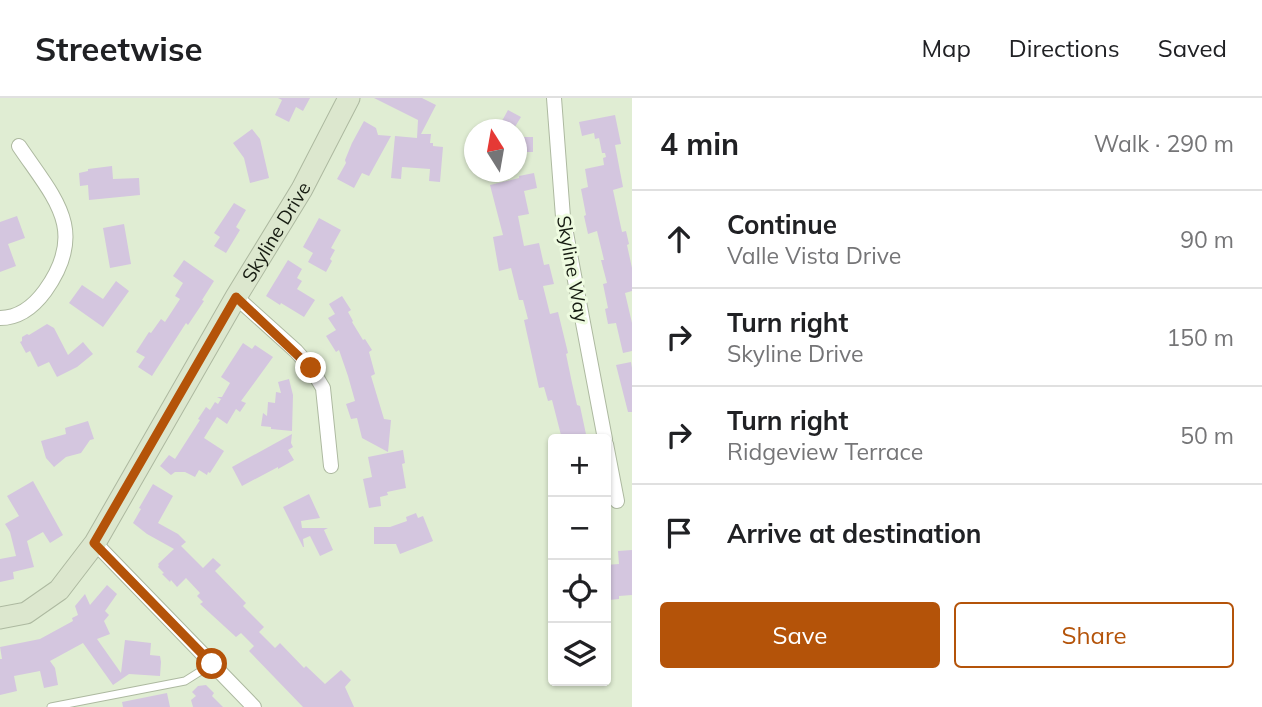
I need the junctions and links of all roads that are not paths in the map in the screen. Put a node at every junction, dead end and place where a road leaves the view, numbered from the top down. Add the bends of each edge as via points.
1 (349, 98) edge
2 (554, 98) edge
3 (19, 146) dead end
4 (236, 297) junction
5 (0, 318) edge
6 (604, 434) edge
7 (331, 466) dead end
8 (611, 471) edge
9 (617, 501) dead end
10 (94, 543) junction
11 (0, 618) edge
12 (212, 664) junction
13 (51, 707) edge
14 (254, 707) edge

1 - 4 street, Skyline Drive via 302,189
2 - 6 street, Skyline Way via 563,217
3 - 5 street via 54,195 66,233 54,278 37,301 22,313
4 - 7 street via 296,351 323,388
4 - 10 street, Skyline Drive
8 - 9 street, Skyline Way
10 - 11 street, Skyline Drive via 59,590 26,613
10 - 12 street
12 - 13 lane via 185,681
12 - 14 street

